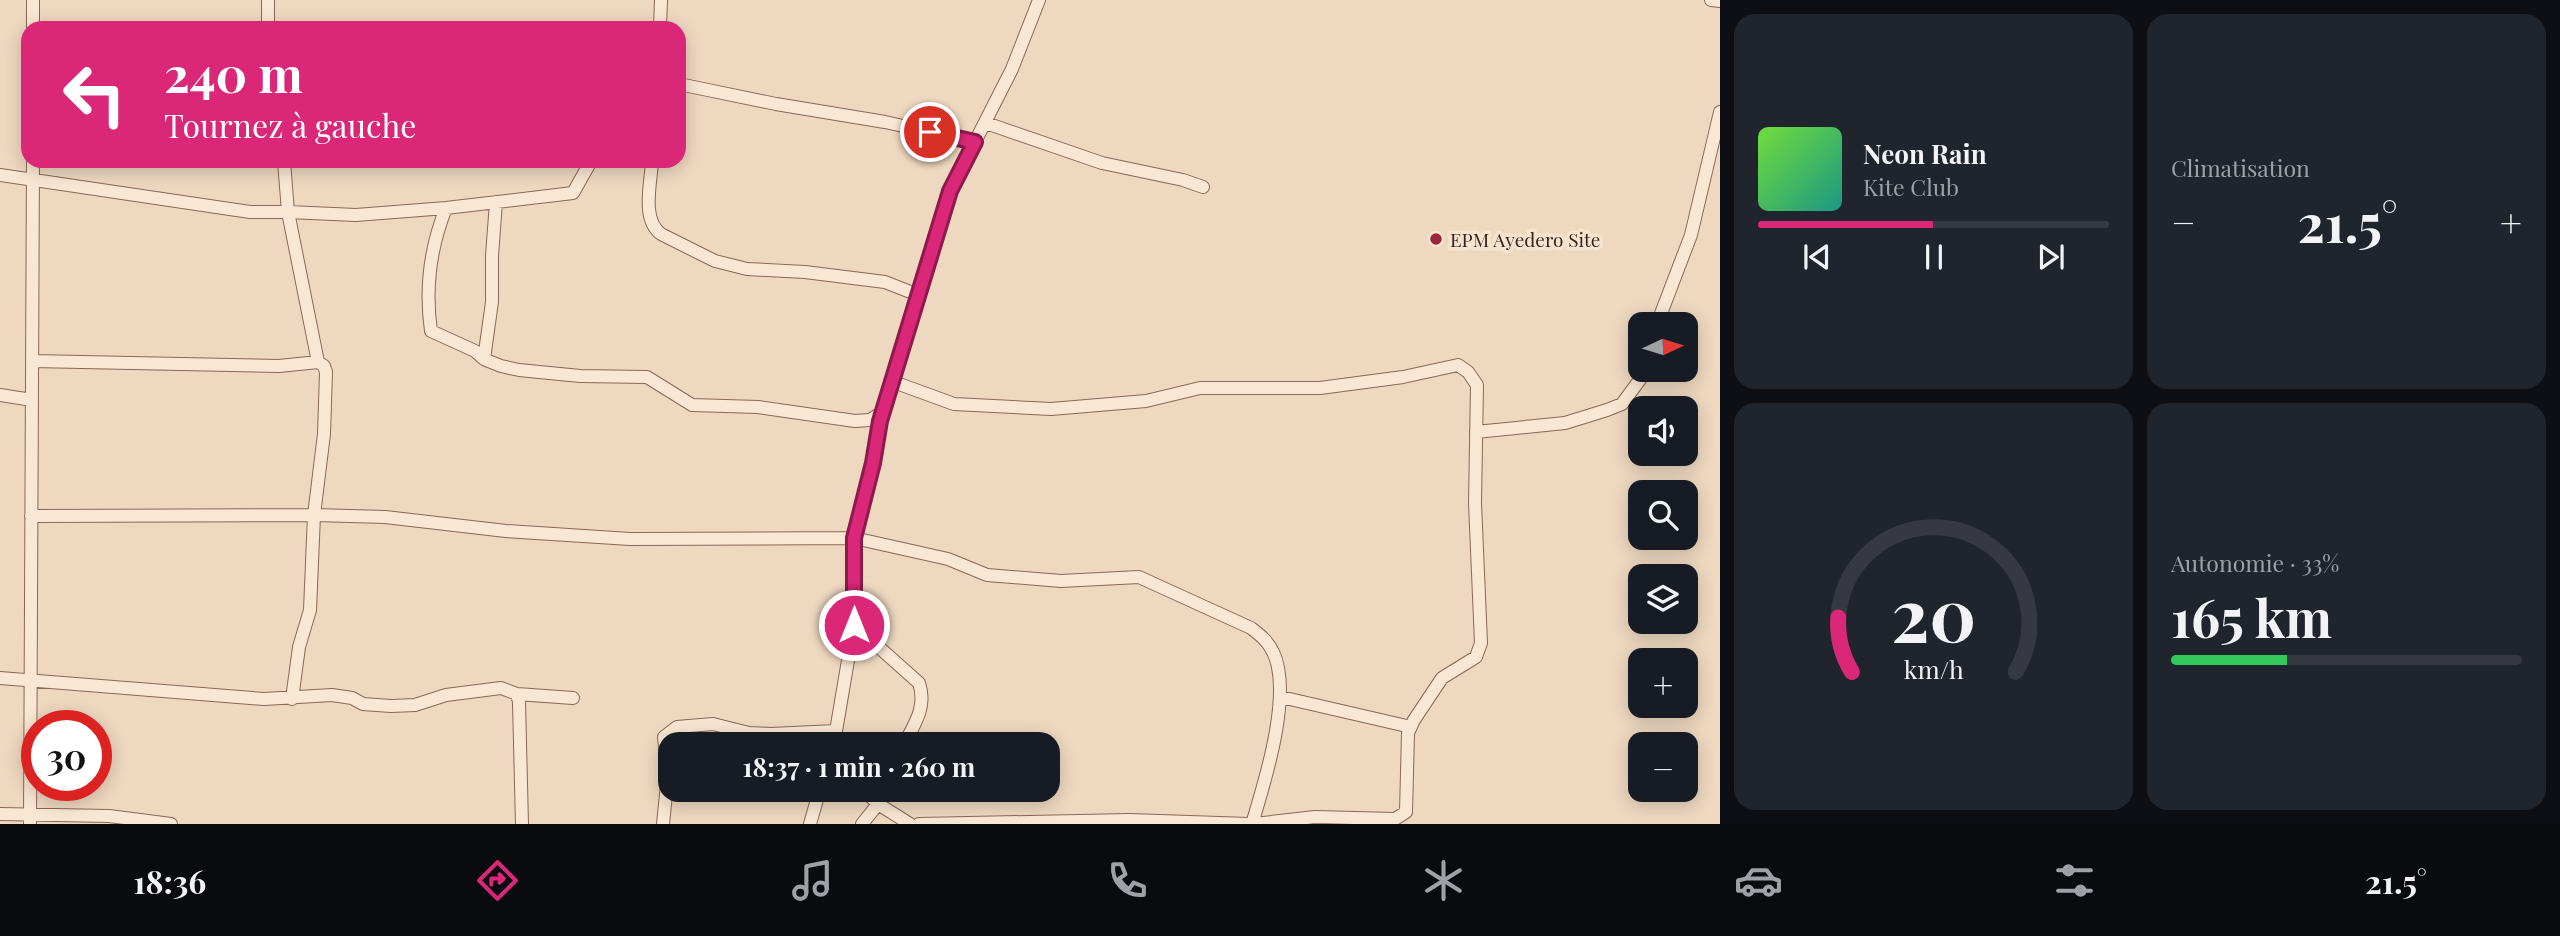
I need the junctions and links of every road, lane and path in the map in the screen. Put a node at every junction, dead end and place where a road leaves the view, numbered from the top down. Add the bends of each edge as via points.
1 (33, 0) edge
2 (268, 0) edge
3 (661, 0) edge
4 (1039, 0) edge
5 (1711, 0) edge
6 (1720, 1) edge
7 (33, 21) edge
8 (268, 21) edge
9 (660, 21) edge
10 (686, 85) edge
11 (1720, 112) edge
12 (986, 123) junction
13 (975, 142) junction
14 (1716, 151) edge
15 (33, 168) edge
16 (285, 168) edge
17 (588, 168) edge
18 (652, 168) edge
19 (0, 176) edge
20 (34, 181) junction
21 (1203, 187) dead end
22 (496, 202) junction
23 (446, 208) junction
24 (288, 212) junction
25 (918, 295) junction
26 (1662, 312) edge
27 (484, 359) junction
28 (32, 361) junction
29 (318, 362) junction
30 (891, 381) junction
31 (1638, 382) edge
32 (0, 396) edge
33 (32, 400) junction
34 (881, 413) junction
35 (1476, 432) junction
36 (314, 515) junction
37 (30, 516) junction
38 (854, 538) junction
39 (854, 625) junction
40 (0, 678) edge
41 (31, 680) junction
42 (517, 694) junction
43 (1281, 697) junction
44 (573, 698) dead end
45 (292, 699) junction
46 (1411, 727) junction
47 (670, 732) edge
48 (745, 732) edge
49 (837, 732) edge
50 (910, 732) edge
51 (665, 802) edge
52 (816, 802) edge
53 (878, 804) joint
54 (0, 814) edge
55 (30, 819) edge
56 (171, 824) edge
57 (522, 824) edge
58 (663, 824) edge
59 (810, 824) edge
60 (862, 824) edge
61 (910, 824) edge
62 (919, 824) edge
63 (1252, 824) edge

1 - 7 street
2 - 8 street
3 - 9 street
4 - 12 street
5 - 6 street
10 - 13 street via 886,121
11 - 14 street
12 - 13 street
12 - 21 street via 1102,163
13 - 25 street via 950,191
14 - 26 street
15 - 20 street
16 - 24 street
17 - 22 street via 573,193
18 - 25 street via 649,219 654,229 715,261 747,269 885,282
19 - 20 street
20 - 24 street via 250,212
20 - 28 street
22 - 23 street
22 - 27 street via 492,302
23 - 24 street via 356,215
23 - 27 street via 429,267 431,331
24 - 29 street
25 - 30 street
27 - 34 street via 519,370 647,377 692,405 758,407 855,421
28 - 29 street via 279,366
28 - 33 street
29 - 36 street via 326,372
30 - 34 street
30 - 35 street via 954,404 1051,409 1146,401 1200,388 1320,388 1458,365 1476,385
31 - 35 street via 1622,404 1565,423
32 - 33 street
33 - 37 street
34 - 38 street
35 - 46 street via 1481,643 1476,657 1442,678
36 - 37 street
36 - 38 street via 630,539
36 - 45 street via 310,610
37 - 41 street
38 - 39 street
38 - 43 street via 948,559 987,575 1061,581 1139,577 1264,637 1274,654
39 - 49 street
39 - 50 street via 919,683 922,707
40 - 41 street
41 - 45 street
41 - 55 street
42 - 44 street
42 - 45 street via 501,688 391,706 332,695
42 - 57 street
43 - 46 street
43 - 63 street
46 - 63 street via 1406,812 1401,817 1315,817
47 - 48 street via 677,727 713,724
51 - 58 street
52 - 59 street
53 - 60 street
53 - 61 street
54 - 55 street
55 - 56 street via 109,816
62 - 63 street via 1129,820

